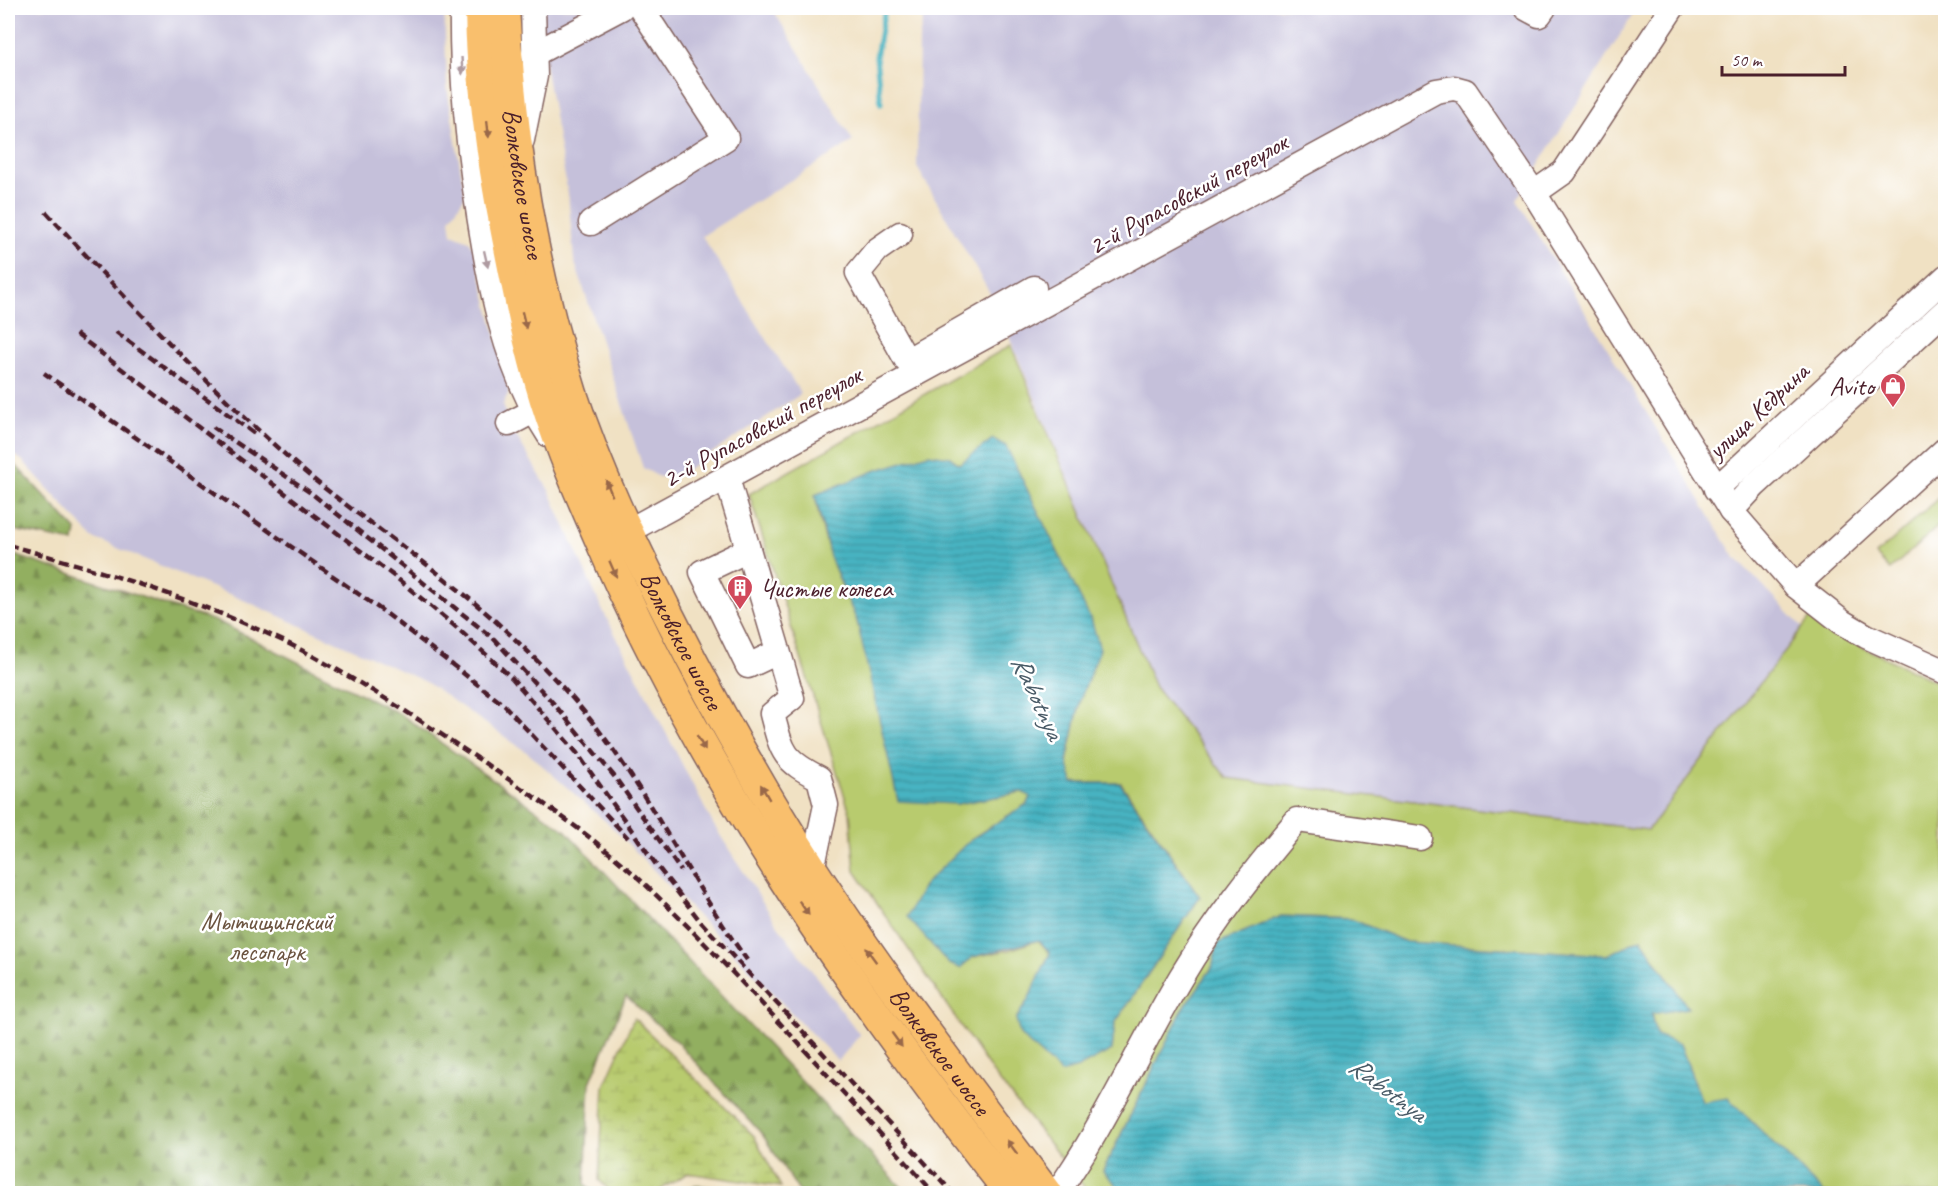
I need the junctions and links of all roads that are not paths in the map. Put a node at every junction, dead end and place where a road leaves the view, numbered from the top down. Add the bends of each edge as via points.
1 (462, 8) edge
2 (480, 8) edge
3 (504, 8) edge
4 (533, 8) edge
5 (621, 8) edge
6 (641, 8) edge
7 (1526, 8) edge
8 (1544, 8) edge
9 (1672, 8) edge
10 (534, 54) junction
11 (518, 163) junction
12 (1534, 192) junction
13 (591, 223) dead end
14 (900, 234) dead end
15 (1946, 277) edge
16 (1035, 288) dead end
17 (1941, 324) edge
18 (907, 361) junction
19 (540, 407) junction
20 (509, 424) dead end
21 (1946, 449) edge
22 (727, 478) junction
23 (1716, 489) junction
24 (1731, 511) junction
25 (625, 525) junction
26 (748, 550) junction
27 (1796, 586) junction
28 (778, 652) junction
29 (1946, 672) edge
30 (1420, 838) dead end
31 (812, 870) junction
32 (1011, 1194) edge
33 (1047, 1194) edge
34 (1056, 1194) edge

1 -> 19 street via 464,114 484,248 501,324 525,394
2 -> 19 main road, Волковское шоссе via 480,56 490,150
3 - 11 main road, Волковское шоссе
4 - 10 street
5 - 10 street
6 - 13 street via 726,138
7 - 8 street via 1539,15
9 - 12 street via 1564,172
10 - 11 street via 534,76
25 -> 11 main road, Волковское шоссе via 573,396 550,319
12 - 22 street, 2-й Рупасовский переулок via 1465,91 1436,90
12 - 23 street
14 - 18 street via 877,250 858,273
15 - 23 street, улица Кедрина
16 - 18 street
17 - 24 street via 1754,486
18 - 25 street
19 - 20 street
19 -> 32 main road, Волковское шоссе via 648,647 722,781 771,861 863,993
21 - 27 street
22 - 25 street, 2-й Рупасовский переулок
22 - 26 street
23 - 24 street
24 - 27 street
31 -> 25 main road, Волковское шоссе via 714,705
26 - 28 street
26 - 28 street via 702,572 748,666
27 - 29 street via 1866,636
28 - 31 street via 792,698 772,714 780,745 794,765 819,778 826,805
30 - 34 street via 1297,820 1232,897 1187,967 1084,1155
33 -> 31 main road, Волковское шоссе

